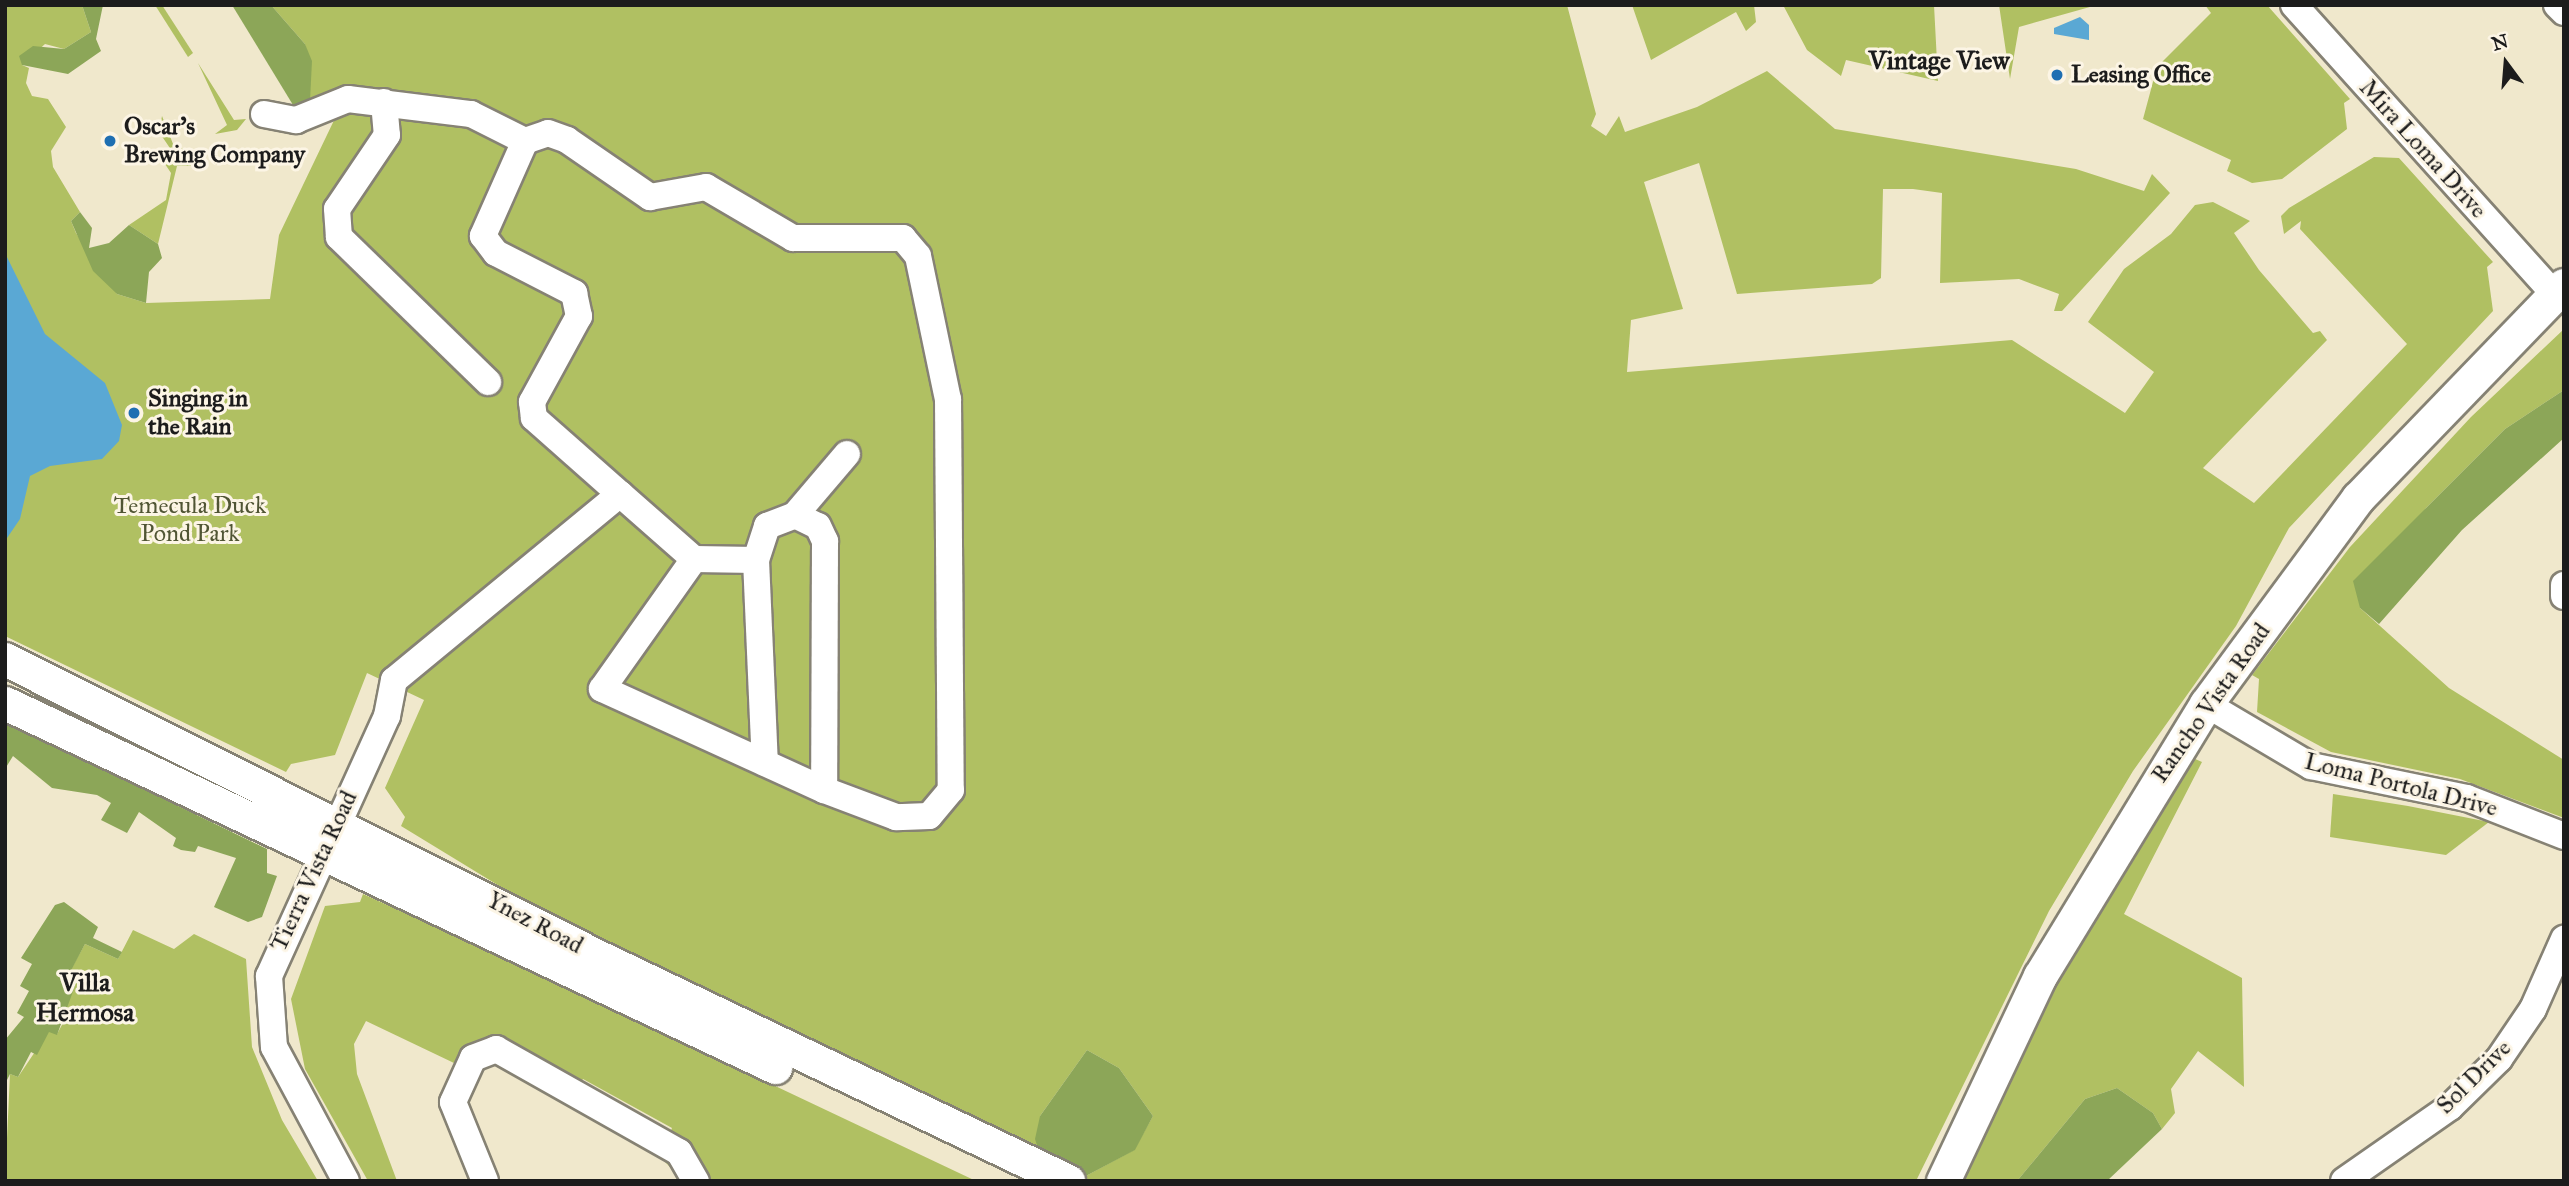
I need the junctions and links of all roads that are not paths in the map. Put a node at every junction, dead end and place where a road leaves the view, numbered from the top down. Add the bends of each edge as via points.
1 (2294, 5) edge
2 (2557, 5) edge
3 (2564, 12) edge
4 (384, 102) junction
5 (264, 114) dead end
6 (525, 141) junction
7 (2558, 289) edge
8 (488, 382) dead end
9 (847, 454) dead end
10 (620, 494) junction
11 (795, 515) junction
12 (694, 559) junction
13 (756, 560) junction
14 (2564, 585) edge
15 (2564, 596) edge
16 (5, 659) edge
17 (5, 678) edge
18 (5, 704) edge
19 (2206, 704) junction
20 (128, 718) junction
21 (765, 763) junction
22 (824, 790) junction
23 (338, 821) junction
24 (2564, 836) edge
25 (323, 854) junction
26 (2564, 939) edge
27 (346, 1181) edge
28 (485, 1181) edge
29 (696, 1181) edge
30 (1013, 1181) edge
31 (1068, 1181) edge
32 (1942, 1181) edge
33 (2344, 1181) edge

1 - 7 street, Mira Loma Drive
2 - 3 street
4 - 5 street via 348,99 296,120
4 - 6 street via 471,114
4 - 8 street via 387,135 337,209 339,237
6 - 10 street via 484,236 496,253 574,293 579,316 532,402 534,418
6 - 22 street via 548,133 567,140 650,197 706,187 793,238 903,238 918,256 947,399 951,790 929,816 896,817
7 - 19 main road, Rancho Vista Road via 2358,498
9 - 11 street
10 - 12 street
10 - 23 street, Tierra Vista Road via 394,680 387,716
11 - 13 street via 767,526
11 - 22 street via 818,526 825,541
12 - 13 street
12 - 21 street via 602,688
13 - 21 street
14 - 15 street
16 - 20 main road, Ynez Road
17 - 20 main road via 89,717
18 - 25 main road, Ynez Road
19 - 24 street, Loma Portola Drive via 2311,766 2468,798
19 - 32 main road, Rancho Vista Road via 2040,976
20 - 23 main road, Ynez Road
21 - 22 street
23 - 25 street, Tierra Vista Road
23 - 31 main road, Ynez Road via 599,957
25 - 27 street, Tierra Vista Road via 273,958 267,1001 283,1068
25 - 30 main road, Ynez Road
26 - 33 street, Sol Drive via 2533,1009 2499,1059 2450,1107
28 - 29 street via 453,1102 473,1058 496,1049 679,1152

